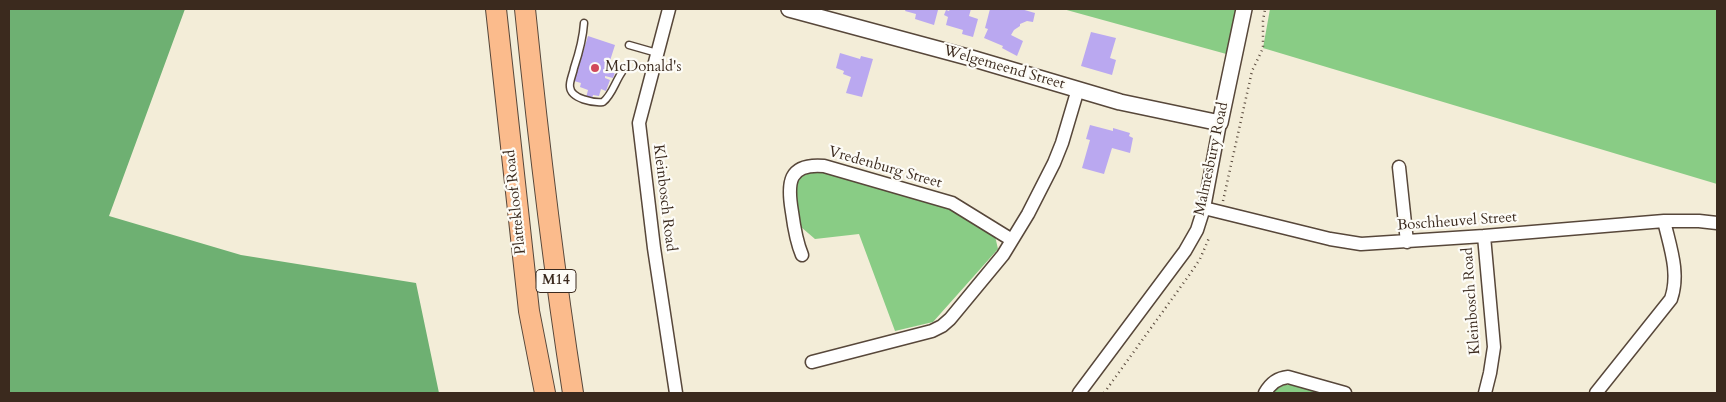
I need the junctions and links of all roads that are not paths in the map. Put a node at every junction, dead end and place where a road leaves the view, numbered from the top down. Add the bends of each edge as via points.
1 (496, 9) edge
2 (525, 9) edge
3 (669, 9) edge
4 (789, 9) edge
5 (1244, 9) edge
6 (584, 23) dead end
7 (629, 45) dead end
8 (656, 53) junction
9 (622, 72) dead end
10 (1078, 89) junction
11 (1220, 123) junction
12 (1399, 167) dead end
13 (1204, 208) junction
14 (1664, 222) junction
15 (1717, 223) edge
16 (1484, 236) junction
17 (1012, 240) junction
18 (1407, 242) junction
19 (802, 255) dead end
20 (812, 362) dead end
21 (545, 393) edge
22 (573, 393) edge
23 (676, 393) edge
24 (1079, 393) edge
25 (1265, 393) edge
26 (1345, 393) edge
27 (1485, 393) edge
28 (1596, 393) edge

1 - 21 main road, Plattekloof Road / M14 via 529,311
2 - 22 main road, Plattekloof Road / M14 via 541,169
3 - 8 street, Kleinbosch Road
4 - 10 street, Welgemeend Street
5 - 11 street, Malmesbury Road
6 - 9 lane via 570,83 571,92 594,102 603,102
7 - 8 lane
8 - 23 street, Kleinbosch Road via 638,123
10 - 11 street, Welgemeend Street via 1120,102
10 - 17 street via 1054,163
11 - 13 street, Malmesbury Road
12 - 18 street
13 - 18 street, Boschheuvel Street via 1351,243
13 - 24 street, Malmesbury Road via 1185,251
14 - 15 street, Boschheuvel Street
14 - 16 street, Boschheuvel Street
14 - 28 street via 1675,272 1671,299
16 - 18 street, Boschheuvel Street
16 - 27 street, Kleinbosch Road via 1494,347
17 - 19 street, Vredenburg Street via 952,204 812,165 796,172 789,184
17 - 20 street via 942,326 932,332
25 - 26 street via 1273,382 1288,377

